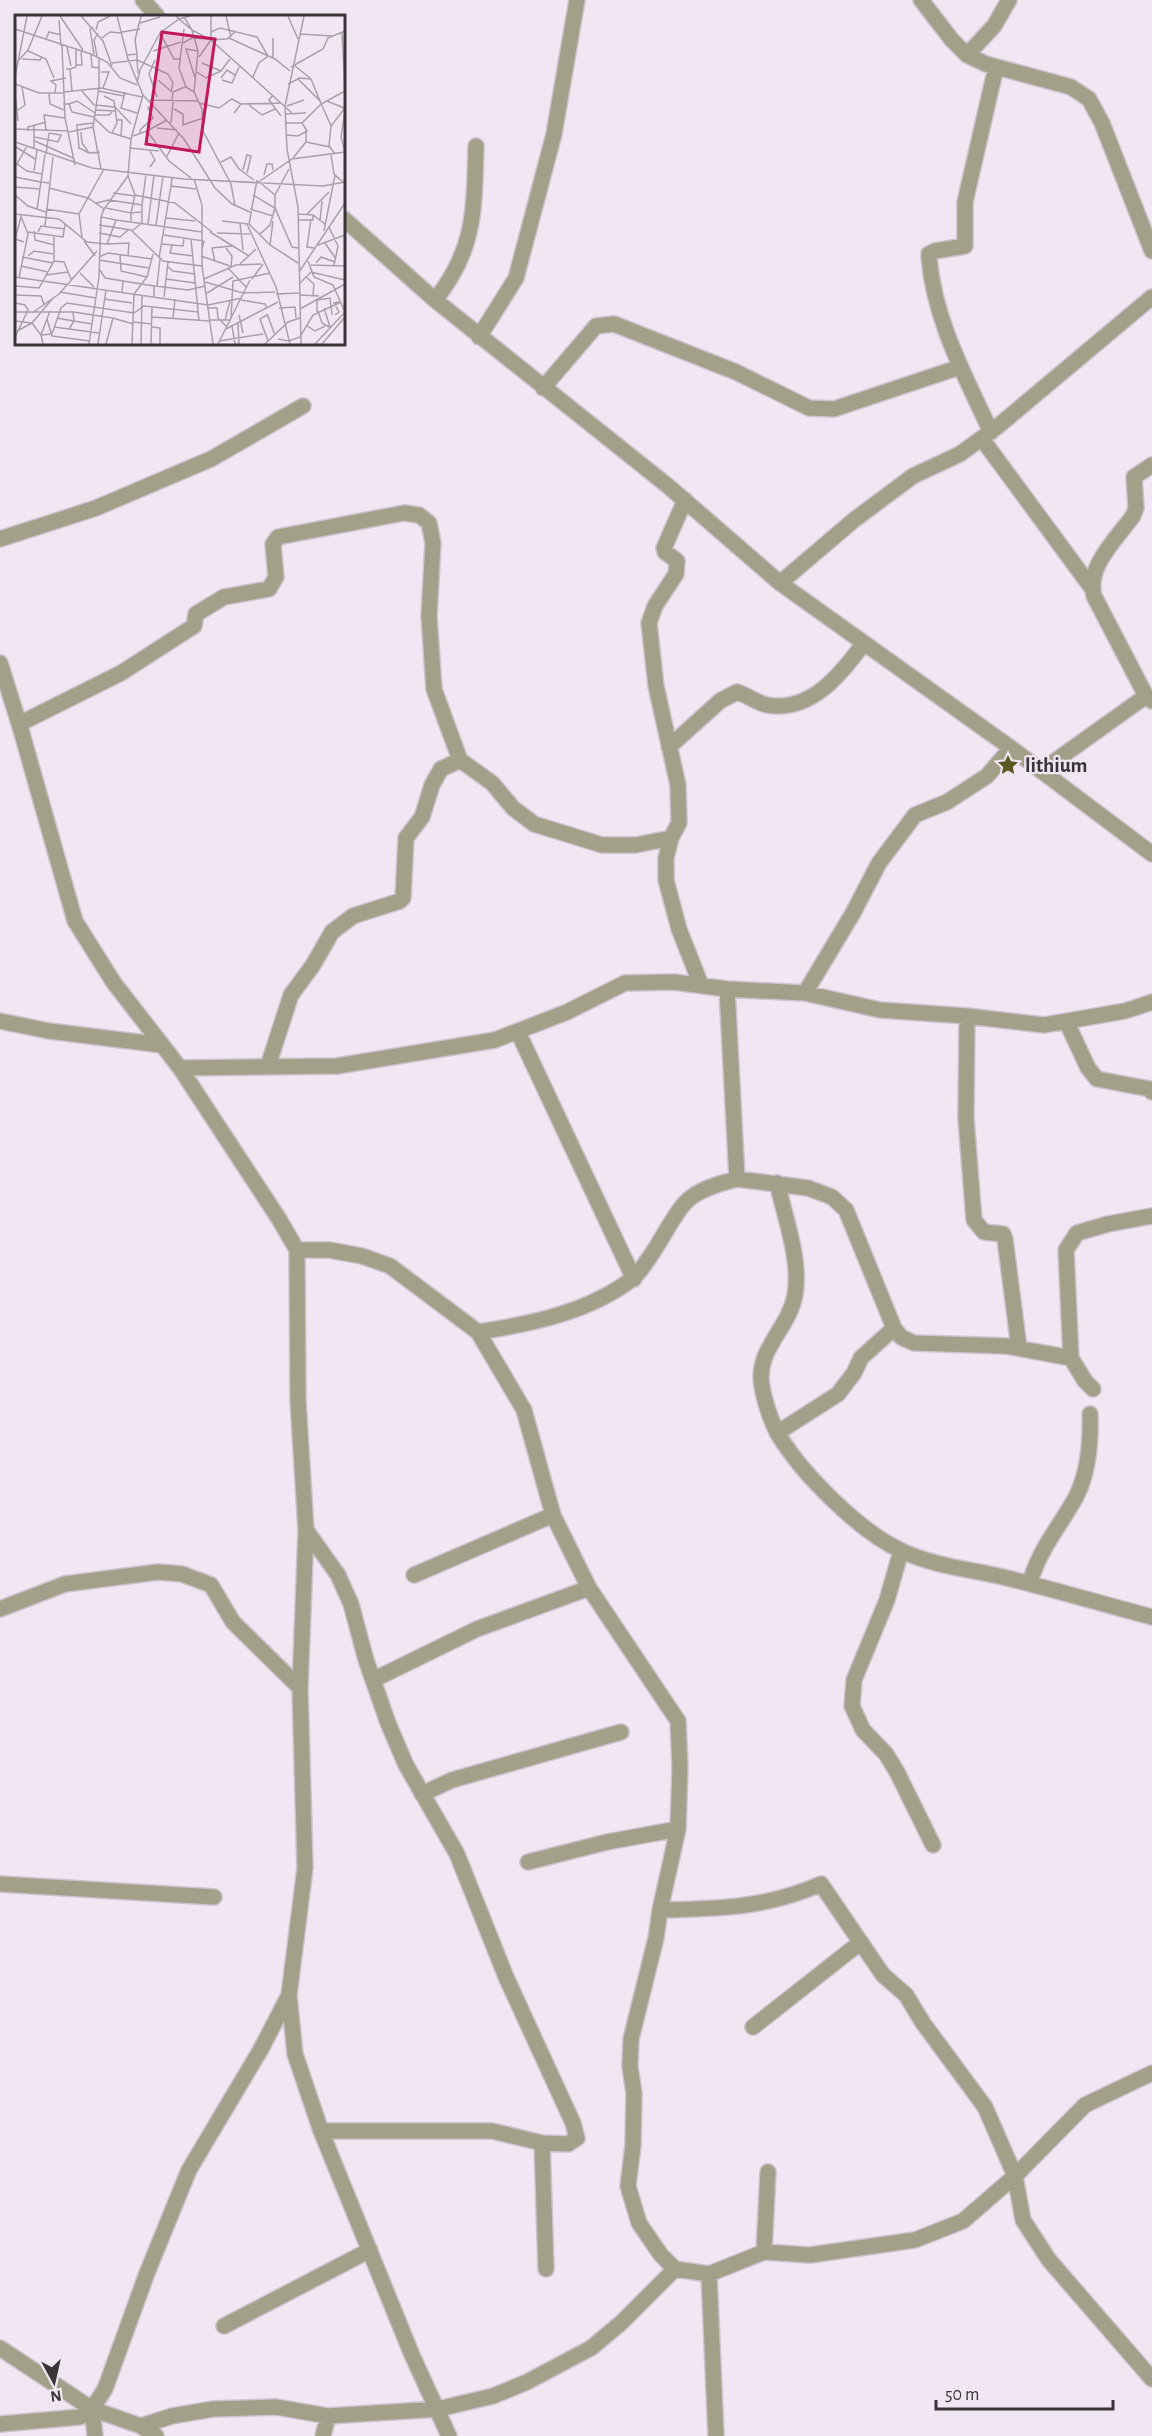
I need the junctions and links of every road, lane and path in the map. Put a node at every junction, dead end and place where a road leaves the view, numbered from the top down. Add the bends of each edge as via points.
1 (143, 0) edge
2 (577, 0) edge
3 (921, 0) edge
4 (1009, 0) edge
5 (156, 15) edge
6 (967, 55) junction
7 (996, 67) junction
8 (476, 146) dead end
9 (345, 220) edge
10 (1152, 250) edge
11 (1152, 297) edge
12 (435, 300) junction
13 (480, 337) junction
14 (960, 367) junction
15 (543, 388) junction
16 (303, 406) dead end
17 (986, 435) junction
18 (1152, 465) edge
19 (685, 500) junction
20 (0, 539) edge
21 (780, 583) junction
22 (1091, 587) junction
23 (864, 643) junction
24 (0, 663) edge
25 (1149, 698) edge
26 (19, 724) junction
27 (669, 747) junction
28 (1011, 748) junction
29 (460, 760) junction
30 (1041, 771) junction
31 (671, 838) junction
32 (1152, 854) edge
33 (700, 986) junction
34 (727, 989) junction
35 (805, 993) junction
36 (1152, 1002) edge
37 (967, 1016) junction
38 (0, 1021) edge
39 (1067, 1023) junction
40 (518, 1032) junction
41 (162, 1045) junction
42 (268, 1066) junction
43 (180, 1068) junction
44 (1152, 1092) edge
45 (737, 1179) junction
46 (777, 1183) junction
47 (1152, 1216) edge
48 (297, 1250) junction
49 (634, 1279) junction
50 (894, 1328) junction
51 (478, 1332) junction
52 (1019, 1348) junction
53 (1071, 1358) junction
54 (1093, 1389) dead end
55 (1090, 1414) dead end
56 (777, 1432) junction
57 (553, 1515) junction
58 (306, 1530) junction
59 (901, 1551) junction
60 (414, 1575) dead end
61 (1030, 1583) junction
62 (589, 1588) junction
63 (0, 1609) edge
64 (1152, 1617) edge
65 (373, 1680) junction
66 (300, 1689) junction
67 (621, 1732) dead end
68 (422, 1794) junction
69 (678, 1829) junction
70 (933, 1845) dead end
71 (528, 1862) dead end
72 (0, 1884) edge
73 (214, 1897) dead end
74 (660, 1910) junction
75 (861, 1942) junction
76 (289, 1995) junction
77 (753, 2027) dead end
78 (1152, 2073) edge
79 (321, 2131) junction
80 (542, 2143) junction
81 (768, 2172) dead end
82 (1015, 2176) junction
83 (370, 2250) junction
84 (764, 2252) junction
85 (546, 2269) dead end
86 (675, 2269) junction
87 (709, 2274) junction
88 (224, 2326) dead end
89 (0, 2348) edge
90 (1152, 2379) edge
91 (92, 2409) junction
92 (438, 2409) junction
93 (328, 2416) junction
94 (0, 2424) edge
95 (141, 2426) junction
96 (95, 2436) edge
97 (156, 2436) edge
98 (323, 2436) edge
99 (449, 2436) edge
100 (716, 2436) edge

1 - 5 street
2 - 13 street via 554,134 516,278
3 - 6 street
4 - 6 street via 994,26
6 - 7 street
7 - 10 street via 1071,87 1089,99
7 - 14 street via 965,202 965,246 929,254 939,310
8 - 12 street via 474,211 466,245 451,279
9 - 12 street
11 - 17 street
12 - 13 street
13 - 15 street
14 - 15 street via 834,410 819,410 614,324 596,326
14 - 17 street
15 - 19 street
16 - 20 street via 211,459 96,508
17 - 21 street via 960,454 913,476
17 - 22 street
18 - 22 street via 1134,477 1133,516 1093,574
19 - 21 street
19 - 27 street via 664,548 677,561 676,574 649,623 656,686
21 - 23 street
22 - 25 street
23 - 27 street via 818,695 789,704 766,705 737,692 720,701
23 - 28 street
24 - 26 street
25 - 30 street
26 - 29 street via 136,665 194,626 196,614 217,600 269,589 276,577 273,544 278,537 404,513 419,515 429,523 433,543 429,616 434,689
26 - 41 street via 75,921 114,983
27 - 31 street via 679,809 679,823
28 - 30 street
28 - 35 street via 987,776 947,802 915,815 879,863
29 - 31 street via 492,783 513,808 534,824 602,844 636,845
29 - 42 street via 441,769 422,817 406,838 403,898 353,916 332,932 291,995
30 - 32 street
31 - 33 street via 666,880
33 - 34 street
33 - 40 street via 625,983
34 - 35 street
34 - 45 street
35 - 37 street via 880,1010
36 - 39 street
37 - 39 street via 1044,1025
37 - 52 street via 966,1119 974,1220 984,1232 1003,1234 1005,1239
38 - 41 street
39 - 44 street via 1097,1079
40 - 42 street via 495,1040 337,1066
40 - 49 street
41 - 43 street
42 - 43 street
43 - 48 street
45 - 46 street
45 - 49 street via 686,1201
46 - 50 street via 832,1197 846,1210
46 - 56 street via 795,1257 795,1295 783,1326 764,1353 761,1385
47 - 53 street via 1077,1233 1066,1250
48 - 51 street via 329,1250 390,1266
48 - 58 street via 298,1401
49 - 51 street via 566,1313
50 - 52 street via 901,1337 914,1342
50 - 56 street via 861,1358 838,1394
51 - 57 street via 524,1410
52 - 53 street
53 - 54 street
55 - 61 street via 1091,1441 1085,1474 1077,1495 1035,1563
56 - 59 street via 824,1493
57 - 60 street
57 - 62 street
58 - 65 street via 338,1575 351,1604
58 - 66 street
59 - 61 street via 936,1564
59 - 70 street via 887,1600 854,1680 852,1706 863,1730 897,1772
61 - 64 street
62 - 65 street via 477,1629
62 - 69 street via 678,1721
63 - 66 street via 65,1584 158,1572 182,1574 211,1585 233,1622
65 - 68 street via 406,1765
66 - 76 street via 305,1868
67 - 68 street via 452,1780
68 - 80 street via 457,1854 506,1977 573,2122 577,2138 568,2144
69 - 71 street
69 - 74 street
72 - 73 street
74 - 75 street via 729,1908 765,1902 820,1884
74 - 86 street via 631,2039 634,2104 628,2186 639,2223
75 - 77 street
75 - 82 street via 883,1975 906,1995 972,2088
76 - 79 street via 295,2054
76 - 91 street via 189,2170 105,2389
78 - 82 street via 1085,2105
79 - 80 street via 492,2131
79 - 83 street
80 - 85 street
81 - 84 street
82 - 84 street via 963,2221 915,2240 810,2255
82 - 90 street via 1023,2220 1049,2260
83 - 88 street
83 - 92 street
84 - 87 street
86 - 87 street
86 - 92 street via 591,2348 494,2396
87 - 100 street
89 - 91 street
91 - 94 street via 80,2417
91 - 95 street
91 - 96 street
92 - 93 street
92 - 99 street
93 - 95 street via 276,2407 213,2409
93 - 98 street
95 - 97 street

